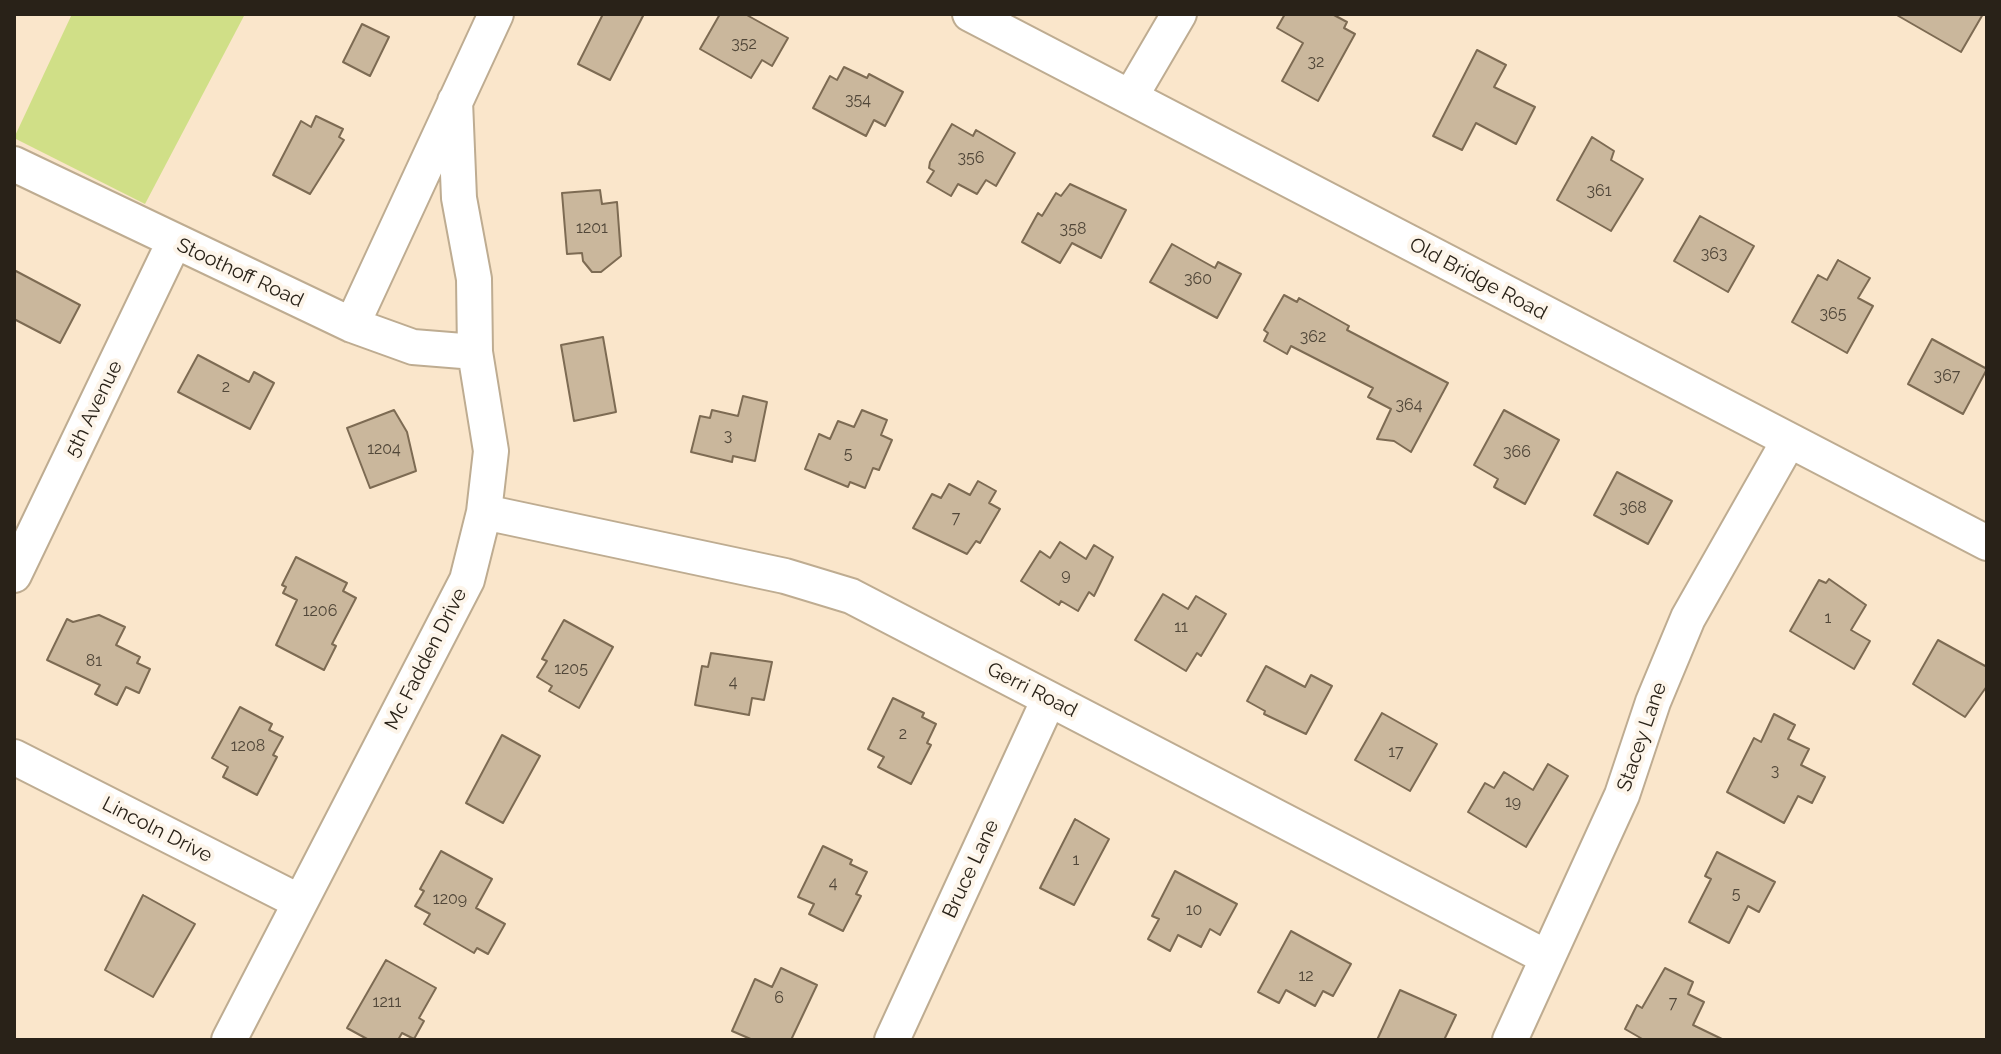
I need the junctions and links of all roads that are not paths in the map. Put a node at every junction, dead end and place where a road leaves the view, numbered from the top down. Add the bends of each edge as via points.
1 (496, 14) edge
2 (970, 14) edge
3 (1179, 14) edge
4 (1131, 96) junction
5 (455, 101) junction
6 (14, 164) edge
7 (174, 242) junction
8 (352, 325) junction
9 (475, 352) junction
10 (1788, 442) junction
11 (484, 512) junction
12 (1987, 543) edge
13 (14, 575) edge
14 (1049, 699) junction
15 (14, 757) edge
16 (300, 902) junction
17 (1546, 957) junction
18 (229, 1040) edge
19 (892, 1040) edge
20 (1510, 1040) edge

1 - 5 street
2 - 4 street, Old Bridge Road
3 - 4 street
4 - 10 street, Old Bridge Road
5 - 8 street
5 - 9 street, Mc Fadden Drive via 459,198 474,279
6 - 7 street, Stoothoff Road
7 - 8 street, Stoothoff Road
7 - 13 street, 5th Avenue
8 - 9 street, Stoothoff Road via 413,347
9 - 11 street, Mc Fadden Drive via 491,451
10 - 12 street, Old Bridge Road
10 - 17 street, Stacey Lane via 1688,618 1622,795
11 - 14 street, Gerri Road via 785,576 851,596
11 - 16 street, Mc Fadden Drive via 467,580
14 - 17 street, Gerri Road
14 - 19 street, Bruce Lane
15 - 16 street, Lincoln Drive
16 - 18 street, Mc Fadden Drive
17 - 20 street, Stacey Lane

